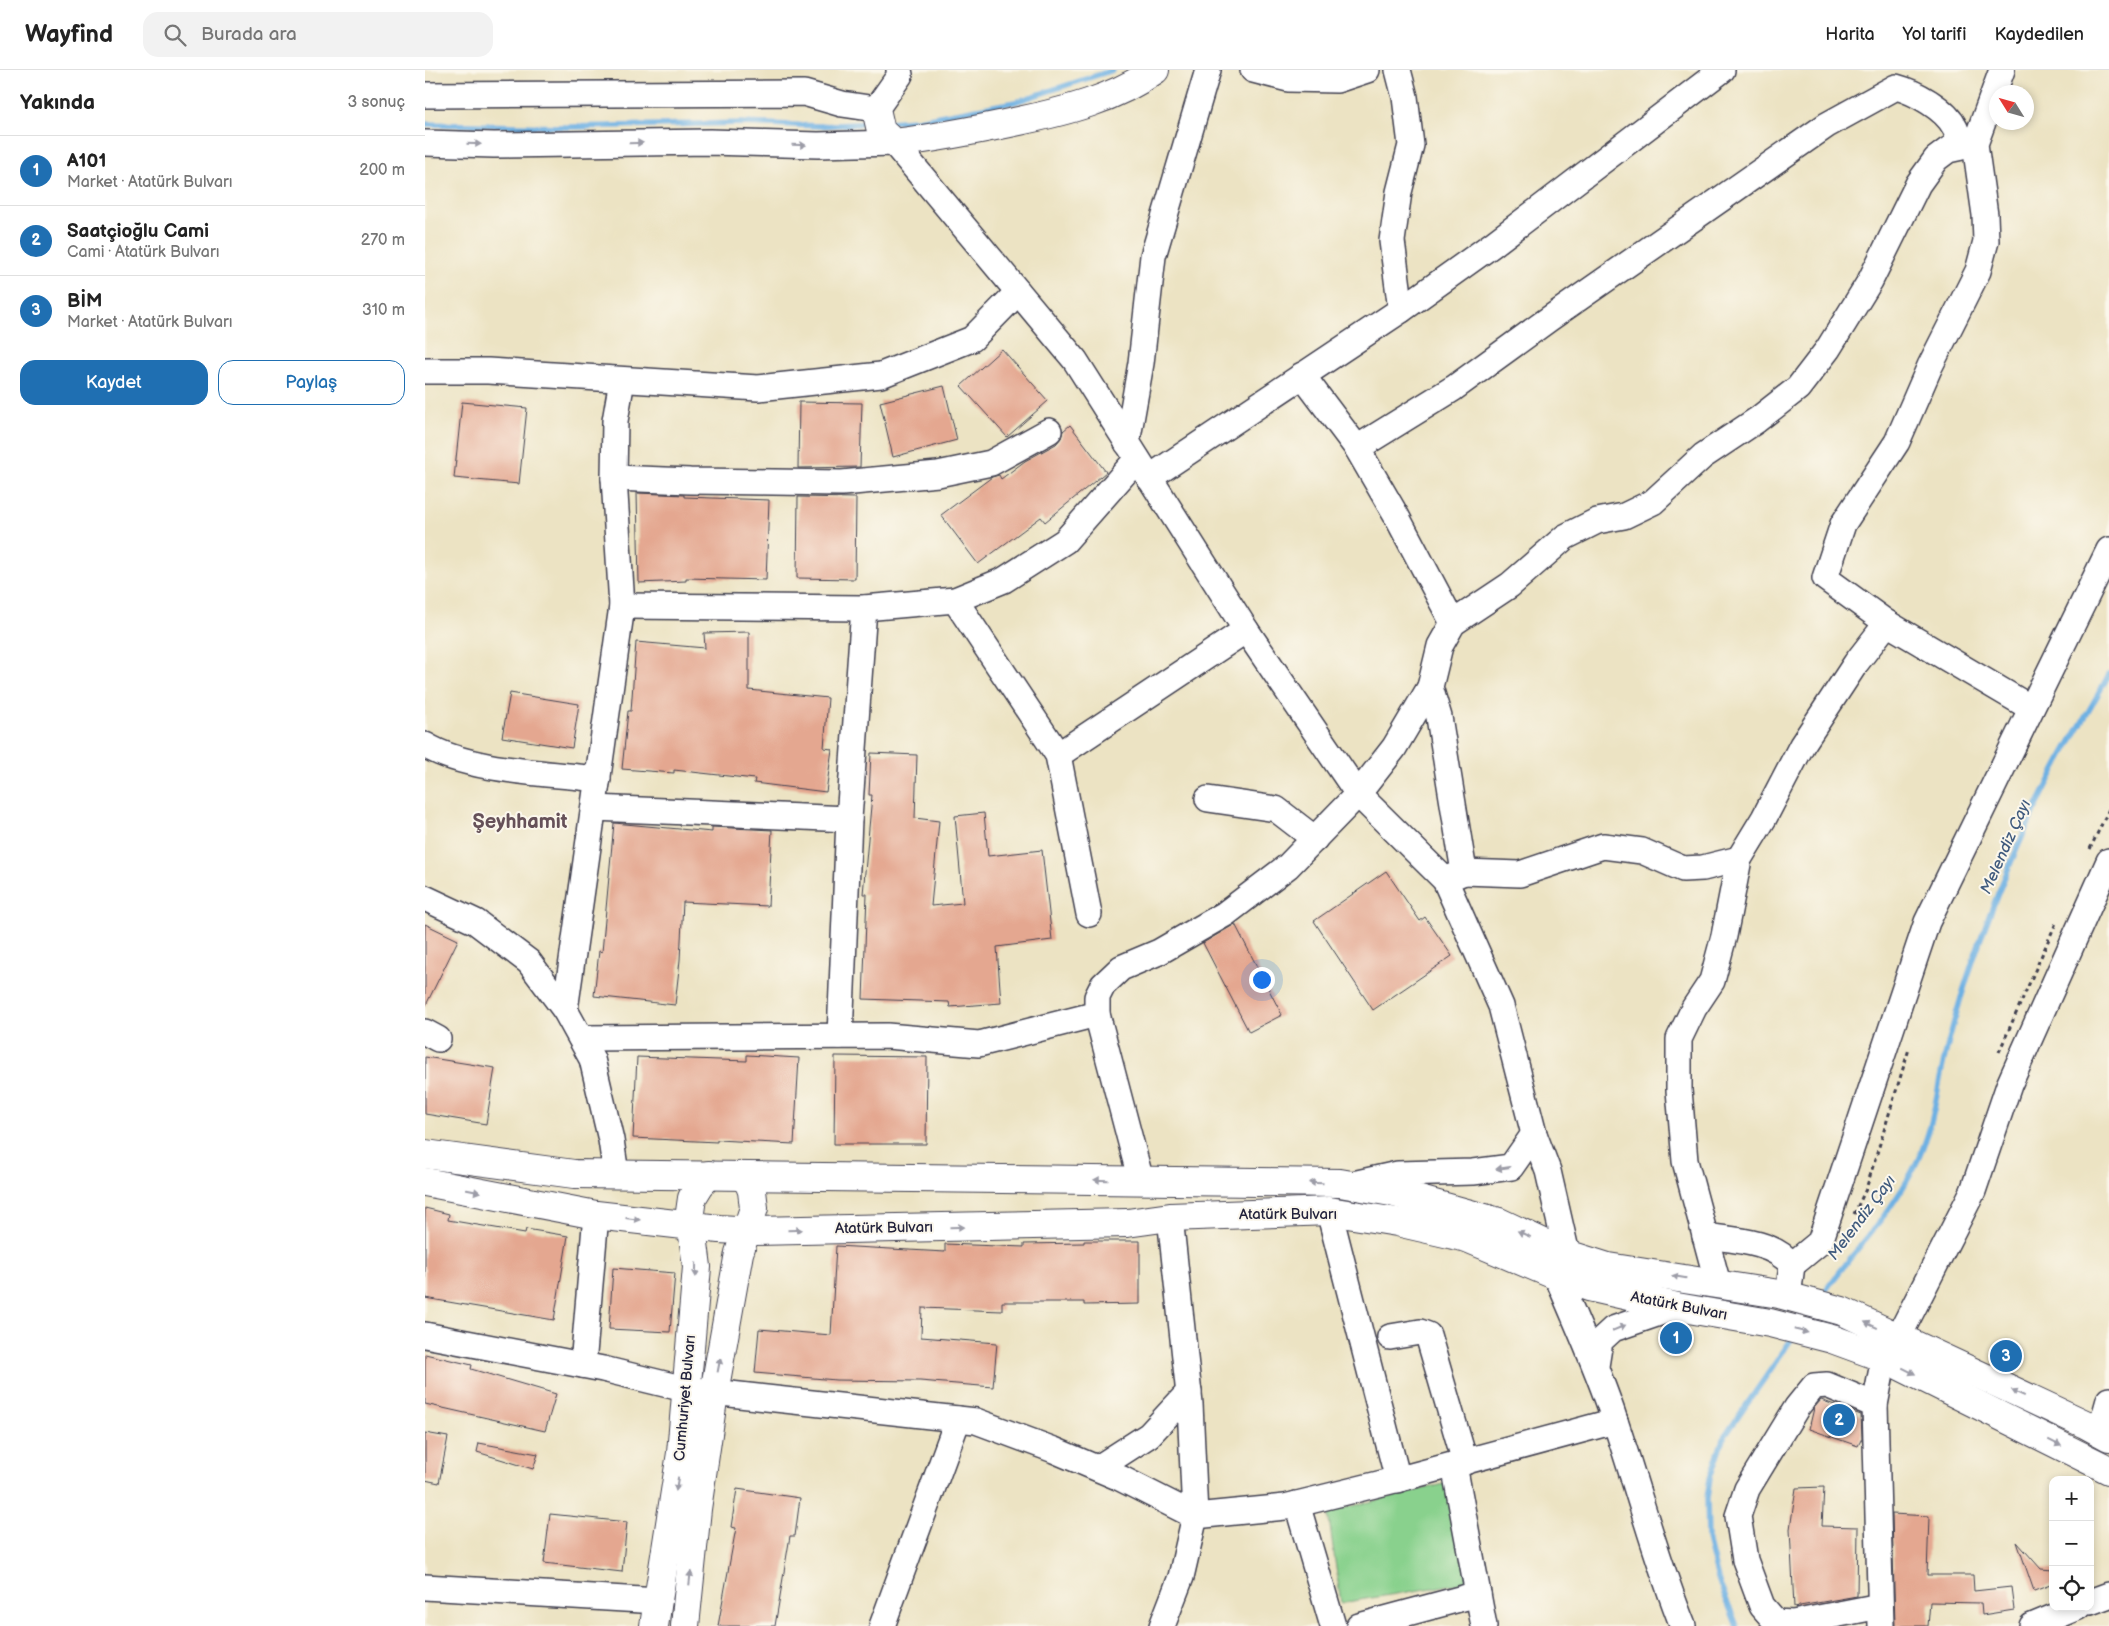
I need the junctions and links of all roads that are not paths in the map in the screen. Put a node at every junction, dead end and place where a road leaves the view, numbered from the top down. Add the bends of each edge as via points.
1 (899, 70) edge
2 (1155, 70) edge
3 (1208, 70) edge
4 (1253, 70) edge
5 (1367, 70) edge
6 (1398, 70) edge
7 (1722, 70) edge
8 (2002, 70) edge
9 (1893, 78) edge
10 (425, 95) edge
11 (883, 128) junction
12 (425, 143) edge
13 (1967, 146) junction
14 (1018, 292) junction
15 (1401, 310) junction
16 (425, 371) edge
17 (1302, 375) junction
18 (622, 380) junction
19 (1049, 432) dead end
20 (1357, 448) junction
21 (1138, 460) junction
22 (614, 478) junction
23 (2109, 550) edge
24 (955, 600) junction
25 (622, 606) junction
26 (864, 608) junction
27 (1887, 622) junction
28 (1453, 623) junction
29 (1246, 630) junction
30 (1431, 686) junction
31 (2031, 708) junction
32 (425, 745) edge
33 (1058, 755) junction
34 (598, 779) junction
35 (1358, 794) junction
36 (1208, 799) dead end
37 (594, 808) junction
38 (849, 819) junction
39 (1315, 839) junction
40 (1739, 859) junction
41 (2109, 861) edge
42 (1455, 876) junction
43 (425, 898) edge
44 (1089, 914) dead end
45 (565, 1010) junction
46 (1097, 1014) junction
47 (840, 1036) junction
48 (581, 1038) junction
49 (1534, 1134) junction
50 (425, 1154) edge
51 (616, 1174) junction
52 (709, 1175) junction
53 (742, 1176) junction
54 (1141, 1181) junction
55 (425, 1182) edge
56 (1351, 1185) junction
57 (1329, 1211) junction
58 (595, 1215) junction
59 (1171, 1216) junction
60 (691, 1226) junction
61 (747, 1231) junction
62 (1705, 1236) junction
63 (1562, 1265) junction
64 (1793, 1265) junction
65 (1718, 1284) junction
66 (1784, 1296) junction
67 (1677, 1307) junction
68 (425, 1335) edge
69 (1390, 1337) dead end
70 (1891, 1348) junction
71 (583, 1365) junction
72 (1595, 1366) junction
73 (685, 1389) junction
74 (1189, 1392) junction
75 (714, 1393) junction
76 (2109, 1400) edge
77 (1875, 1405) junction
78 (958, 1419) junction
79 (1615, 1421) junction
80 (2104, 1435) edge
81 (1459, 1463) junction
82 (1098, 1468) junction
83 (2109, 1470) edge
84 (1398, 1480) junction
85 (1297, 1504) junction
86 (1195, 1516) junction
87 (425, 1587) edge
88 (1478, 1594) junction
89 (2109, 1595) edge
90 (2094, 1601) edge
91 (2068, 1611) edge
92 (656, 1613) edge
93 (1881, 1616) edge
94 (685, 1626) edge
95 (882, 1626) edge
96 (1162, 1626) edge
97 (1333, 1626) edge
98 (1359, 1626) edge
99 (1484, 1626) edge
100 (1683, 1626) edge
101 (2032, 1626) edge

1 - 11 street
2 - 11 main road via 1139,82 1076,108 954,135
3 - 21 street via 1153,256 1141,363
4 - 5 street via 1288,78 1337,80
6 - 15 street via 1411,145 1399,192 1392,241
7 - 15 street
8 - 13 street
9 - 13 street via 1936,107
9 - 20 street via 1454,388
10 - 11 street via 804,93 842,104
12 -> 11 street via 818,145
11 - 14 street
13 - 27 street via 1985,215 1986,241 1978,271 1930,366 1897,442 1843,524 1825,578
13 - 28 street via 1948,150 1918,184 1869,281 1828,348 1798,388 1703,456 1653,502 1624,516 1597,522 1565,536 1510,584
14 - 18 street via 972,339 881,375 758,388
14 - 21 street via 1075,360
15 - 17 street
16 - 18 street via 487,371
17 - 20 street
17 - 21 street
18 - 22 street via 615,421
19 - 22 street via 991,463 938,474 842,483
20 - 28 street
21 - 24 street via 1065,542 1004,580
21 - 29 street
22 - 25 street
23 - 31 street
24 - 26 street
24 - 33 street
25 - 26 street
25 - 34 street
26 - 38 street
27 - 31 street
27 - 40 street via 1802,745 1765,818
28 - 30 street via 1440,646
29 - 33 street
29 - 35 street
30 - 35 street via 1394,748
30 - 42 street via 1439,717
31 - 64 street via 1927,922 1820,1242
32 - 34 street via 437,752 483,765
33 - 44 street
34 - 37 street
35 - 39 street
35 - 42 street
36 - 39 street via 1276,809
37 - 38 street
37 - 45 street
38 - 47 street
39 - 46 street via 1288,866 1225,914 1159,952 1121,968 1103,985 1097,997
40 - 42 street via 1703,868 1683,869 1641,851 1603,846 1520,874
40 - 62 street via 1724,936 1711,981 1679,1039 1679,1090 1685,1160
41 - 70 street via 2009,1085 1973,1191
42 - 49 street via 1501,1006
43 - 45 street via 476,922 529,962
45 - 48 street
46 - 47 street via 979,1044 887,1036
46 - 54 street
47 - 48 street
48 - 51 street via 592,1059
49 -> 56 street via 1511,1167 1473,1172 1398,1174
49 - 63 street via 1549,1171
50 - 51 main road, Atatürk Bulvarı via 573,1174
51 - 52 main road, Atatürk Bulvarı
52 - 53 main road, Atatürk Bulvarı
52 - 60 main road, Cumhuriyet Bulvarı via 692,1198
54 -> 53 main road, Atatürk Bulvarı
53 - 61 main road, Cumhuriyet Bulvarı via 749,1183 754,1199
56 -> 54 main road, Atatürk Bulvarı
55 -> 58 main road, Atatürk Bulvarı
63 -> 56 main road, Atatürk Bulvarı via 1499,1222 1391,1192
57 - 59 main road, Atatürk Bulvarı
57 - 63 main road, Atatürk Bulvarı via 1467,1238
57 - 84 street
58 -> 60 main road, Atatürk Bulvarı
58 - 71 street
61 -> 59 main road, Atatürk Bulvarı via 1127,1223
59 - 74 street
60 - 61 main road, Atatürk Bulvarı
60 -> 73 main road, Cumhuriyet Bulvarı via 697,1267
75 -> 61 main road, Cumhuriyet Bulvarı via 739,1253
62 - 64 street via 1748,1242 1784,1255
62 - 65 street
65 -> 63 main road, Atatürk Bulvarı via 1608,1267
63 - 67 main road, Atatürk Bulvarı via 1589,1287
63 - 72 street
64 - 66 street
65 - 66 main road, Atatürk Bulvarı
70 -> 66 main road, Atatürk Bulvarı via 1842,1311
67 -> 70 main road, Atatürk Bulvarı
72 -> 67 street via 1599,1341 1613,1329
68 - 71 street
69 - 81 street via 1419,1332 1428,1335
70 - 77 street
80 -> 70 main road, Atatürk Bulvarı
70 -> 83 main road, Atatürk Bulvarı
71 - 73 street
72 - 79 street
73 - 75 street
73 -> 92 main road, Cumhuriyet Bulvarı via 681,1453
74 - 82 street via 1149,1435
74 - 86 street
75 - 78 street
94 -> 75 main road, Cumhuriyet Bulvarı via 697,1508
76 - 80 street
77 - 93 street
77 - 93 street via 1827,1385 1813,1386 1747,1489 1738,1516 1745,1560 1763,1606 1776,1622
78 - 82 street via 976,1421
78 - 95 street
79 - 81 street
79 - 100 street via 1665,1583
81 - 84 street
81 - 88 street
82 - 86 street
84 - 85 street
85 - 86 street
85 - 97 street
86 - 96 street via 1181,1576
87 - 92 street
88 - 98 street
88 - 99 street
89 - 90 street
91 - 101 street

